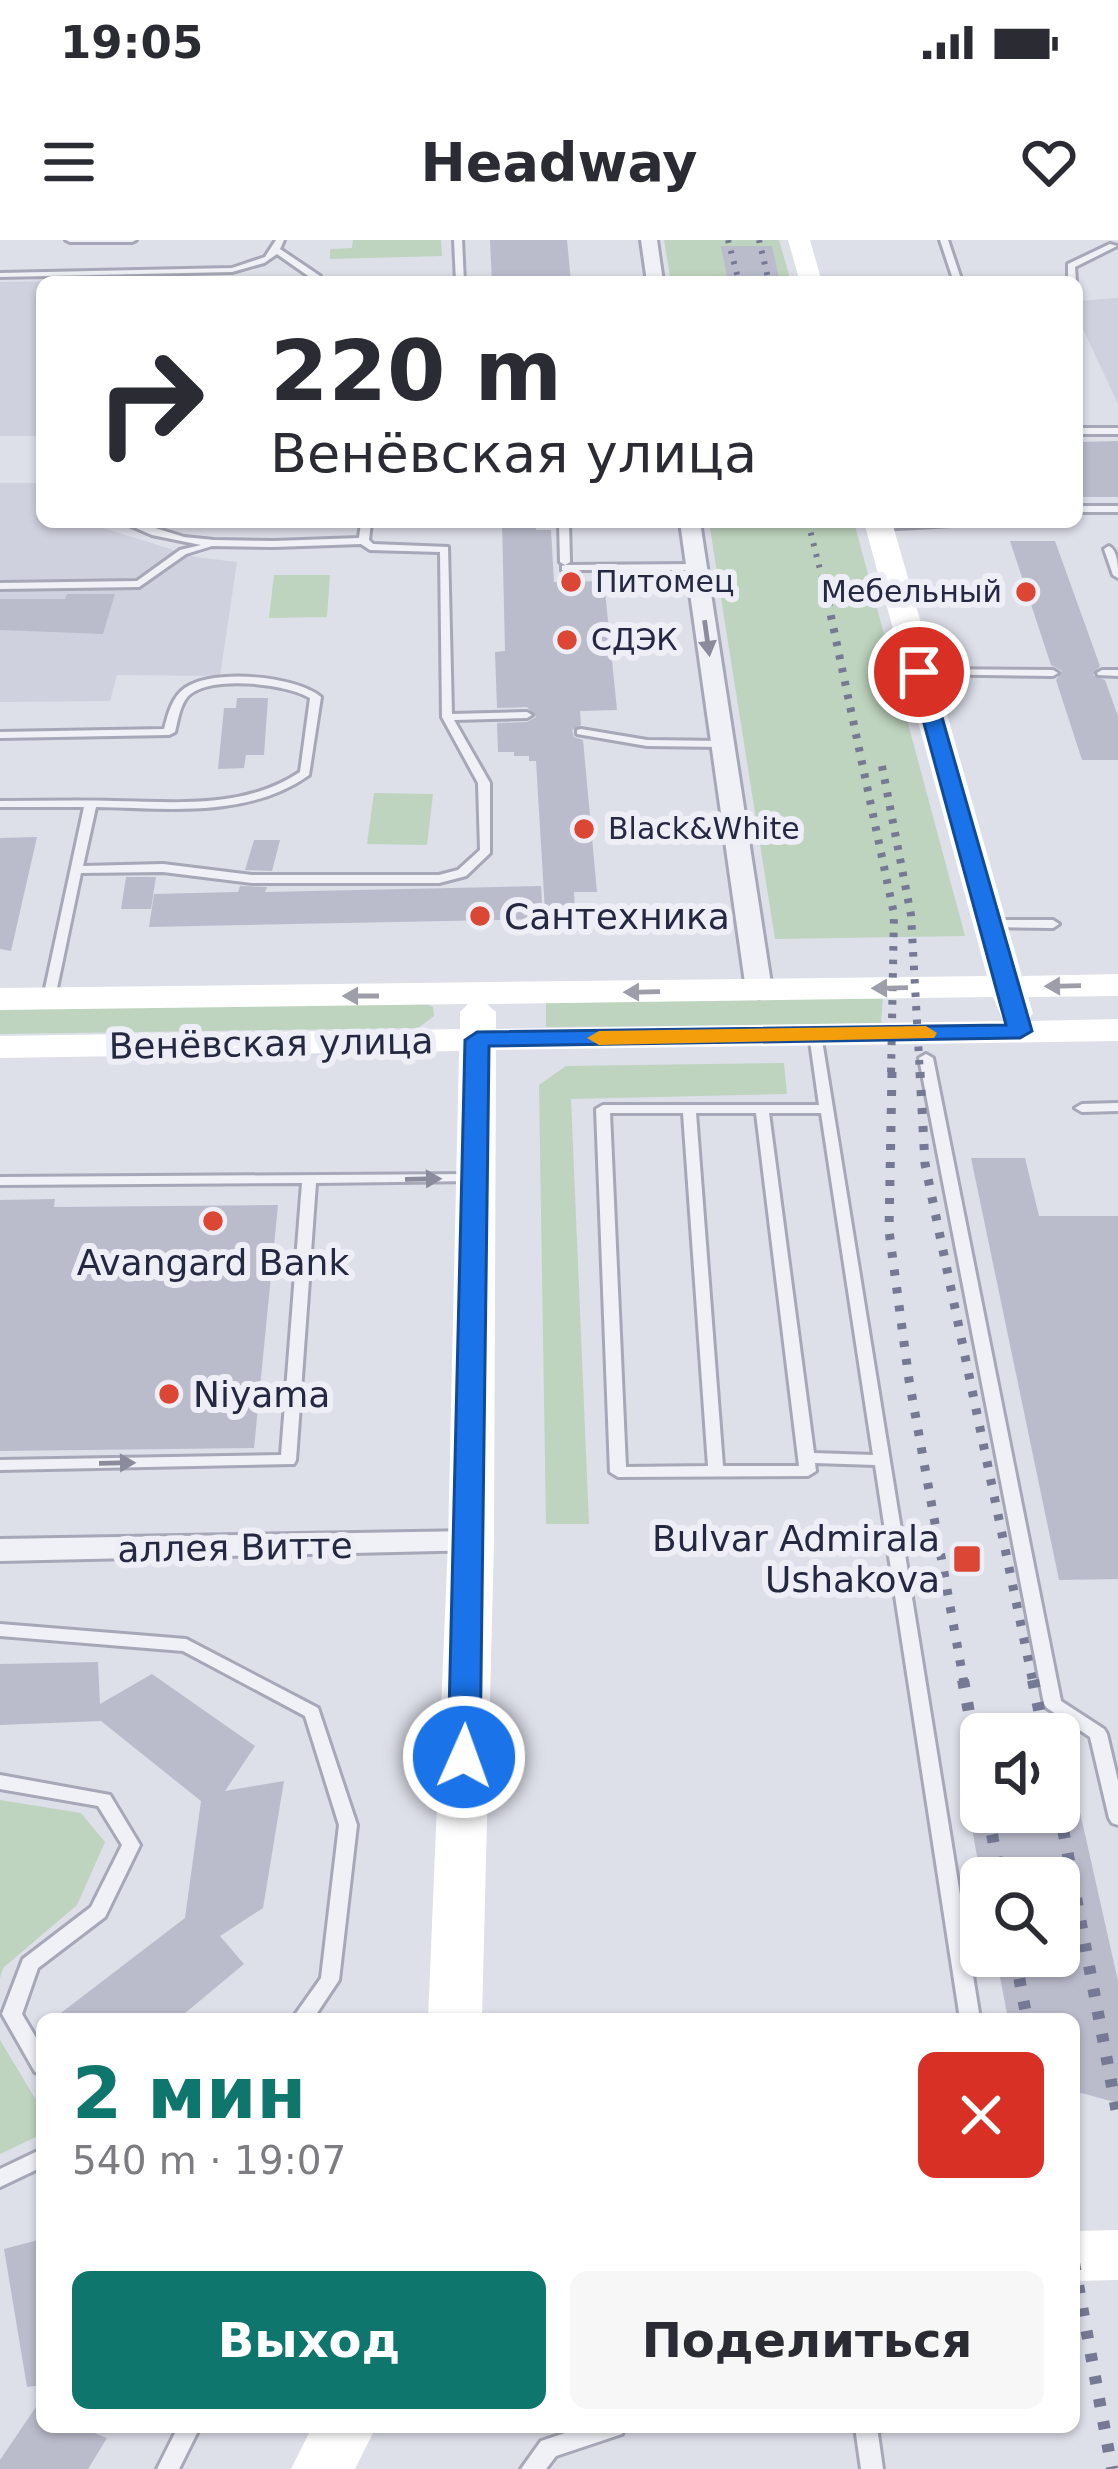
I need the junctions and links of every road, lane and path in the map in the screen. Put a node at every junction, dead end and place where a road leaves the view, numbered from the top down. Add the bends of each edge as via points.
1 (70, 240) edge
2 (132, 240) edge
3 (280, 240) edge
4 (458, 240) edge
5 (649, 240) edge
6 (799, 240) edge
7 (944, 240) edge
8 (1113, 244) edge
9 (277, 251) junction
10 (0, 275) edge
11 (314, 276) edge
12 (460, 276) edge
13 (654, 276) edge
14 (809, 276) edge
15 (956, 276) edge
16 (1072, 276) edge
17 (1083, 431) edge
18 (1118, 431) edge
19 (1083, 508) edge
20 (1118, 509) edge
21 (141, 528) edge
22 (364, 528) edge
23 (565, 528) edge
24 (691, 528) edge
25 (879, 528) edge
26 (360, 541) junction
27 (210, 545) junction
28 (1108, 549) dead end
29 (697, 566) junction
30 (1118, 575) edge
31 (0, 586) edge
32 (919, 672) junction
33 (1053, 673) dead end
34 (1102, 673) dead end
35 (1118, 673) edge
36 (527, 715) dead end
37 (447, 717) junction
38 (581, 732) dead end
39 (0, 735) edge
40 (723, 744) junction
41 (0, 804) edge
42 (91, 804) junction
43 (76, 870) junction
44 (990, 924) junction
45 (1053, 924) dead end
46 (1118, 985) edge
47 (1007, 987) junction
48 (759, 990) junction
49 (478, 995) junction
50 (49, 998) junction
51 (0, 999) edge
52 (1118, 1030) edge
53 (1020, 1031) junction
54 (814, 1034) junction
55 (477, 1040) junction
56 (0, 1047) edge
57 (926, 1058) dead end
58 (1118, 1107) edge
59 (1082, 1108) dead end
60 (689, 1109) junction
61 (762, 1109) junction
62 (825, 1109) junction
63 (475, 1178) junction
64 (309, 1180) junction
65 (0, 1181) edge
66 (806, 1458) junction
67 (880, 1460) junction
68 (0, 1465) edge
69 (716, 1472) junction
70 (471, 1542) junction
71 (0, 1550) edge
72 (0, 1630) edge
73 (0, 1782) edge
74 (1118, 1818) edge
75 (306, 2013) edge
76 (455, 2013) edge
77 (969, 2013) edge
78 (36, 2056) edge
79 (36, 2161) edge
80 (0, 2178) edge
81 (1118, 2255) edge
82 (1080, 2256) edge
83 (186, 2433) edge
84 (342, 2433) edge
85 (595, 2433) edge
86 (867, 2433) edge
87 (168, 2469) edge
88 (322, 2469) edge
89 (532, 2469) edge
90 (872, 2469) edge

1 - 2 lane
3 - 9 lane
4 - 12 lane
5 - 13 street
6 - 14 street
7 - 15 lane
8 - 16 lane via 1071,266
9 - 10 lane via 232,270
9 - 11 lane
17 - 18 lane
19 - 20 lane
21 - 27 lane
22 - 26 lane
23 - 29 lane via 565,566
24 - 29 street
25 - 32 street
26 - 27 lane
26 - 37 lane via 385,550 445,549
27 - 31 lane via 139,584
28 - 30 lane
29 -> 40 street
32 - 33 lane
32 - 44 street
34 - 35 lane
36 - 37 lane
37 - 43 lane via 484,783 486,851 462,873 252,879 163,868
38 - 40 lane
39 - 42 lane via 169,732 177,701 195,686 274,682 316,697 305,773 276,792 250,801
40 - 48 street
41 - 42 lane
42 - 43 lane
43 - 50 lane
44 - 45 lane
44 - 47 street
46 -> 47 street, Венёвская улица
47 -> 48 street, Венёвская улица
47 - 53 street
48 -> 49 street, Венёвская улица
49 -> 50 street, Венёвская улица
49 - 55 street
50 - 51 street, Венёвская улица
52 - 53 street, Венёвская улица
53 - 54 street, Венёвская улица
54 - 55 street, Венёвская улица
54 - 62 lane
55 - 56 street, Венёвская улица
55 - 63 street
57 - 74 lane via 1053,1704 1098,1734
58 - 59 lane
60 - 61 lane
60 - 69 lane
60 - 69 lane via 603,1108 618,1472
61 - 62 lane
61 - 66 lane
62 - 67 lane
64 -> 63 lane
63 - 70 street
64 - 65 lane
68 -> 64 lane via 288,1460
66 - 67 lane
66 - 69 lane via 808,1471
67 - 77 lane
70 - 71 street, аллея Витте
70 - 76 street
72 - 75 lane via 185,1646 312,1712 348,1826 330,1980
73 - 78 lane via 104,1800 131,1845 98,1912 30,1964 12,2014
79 - 80 lane
81 - 82 street
83 - 87 lane
84 - 88 street
85 - 89 lane via 549,2448
86 - 90 lane

